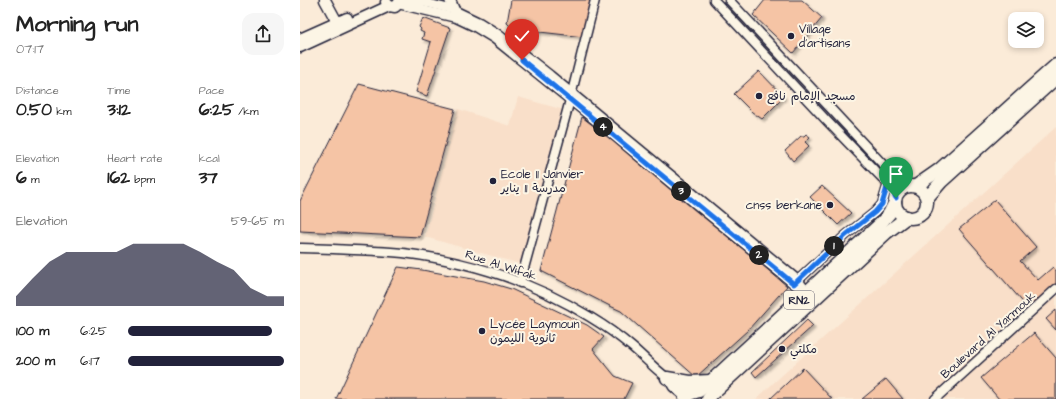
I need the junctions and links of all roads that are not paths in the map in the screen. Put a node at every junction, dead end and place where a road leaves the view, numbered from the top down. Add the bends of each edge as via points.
1 (325, 0) edge
2 (450, 0) edge
3 (595, 0) edge
4 (714, 0) edge
5 (729, 0) edge
6 (393, 2) edge
7 (454, 10) junction
8 (337, 22) junction
9 (300, 39) edge
10 (300, 47) edge
11 (1056, 65) edge
12 (1055, 81) edge
13 (571, 97) junction
14 (888, 184) junction
15 (911, 186) junction
16 (927, 198) junction
17 (896, 200) junction
18 (907, 217) junction
19 (300, 248) edge
20 (796, 282) junction
21 (520, 283) junction
22 (1056, 289) edge
23 (807, 292) junction
24 (667, 378) junction
25 (715, 389) edge
26 (693, 396) edge
27 (708, 399) edge
28 (936, 399) edge

1 - 8 main road
2 - 7 main road
3 - 13 street
4 - 14 street
5 - 15 street via 891,173 898,180
6 - 7 street via 427,3
6 - 8 main road
6 - 10 main road
6 - 13 street via 456,18 475,27
7 - 13 street via 498,34
8 - 9 main road
11 - 15 highway, RN2 via 939,170
12 - 16 highway, RN2 via 941,182
13 - 20 street
13 - 21 street
14 - 17 street
14 - 20 street via 882,204 875,212 846,235
15 - 16 highway via 923,190
15 - 17 highway, RN2 via 900,191
16 - 18 highway, RN2 via 927,206 923,213 916,217
17 - 18 highway via 900,213
17 - 23 highway, RN2 via 884,220
18 - 25 highway, RN2 via 886,233
19 - 21 street, Rue Al Wifak via 421,256 471,267
20 - 23 street
21 - 24 street, Rue Al Wifak via 556,298 612,331
22 - 28 street, Boulevard Al Yarmouk
23 - 25 highway, RN2
24 - 25 highway
24 - 26 street, Rue Al Wifak via 686,388
25 - 26 highway, RN2
25 - 27 highway, RN2

